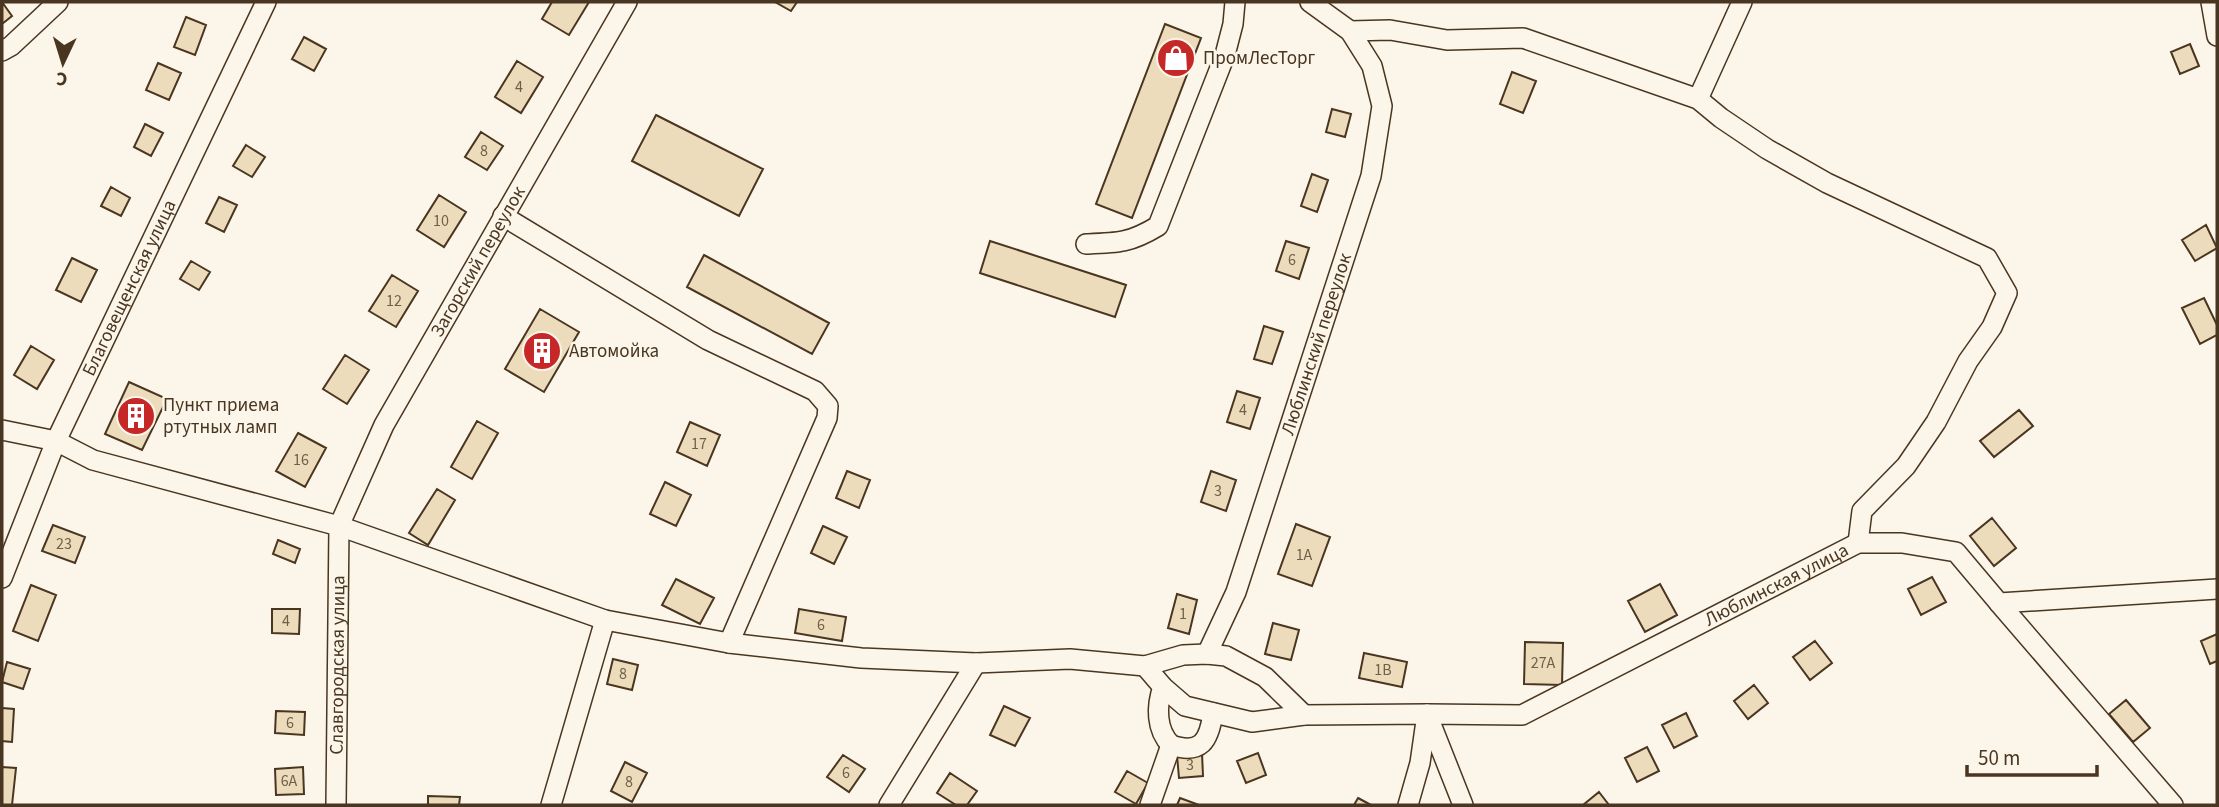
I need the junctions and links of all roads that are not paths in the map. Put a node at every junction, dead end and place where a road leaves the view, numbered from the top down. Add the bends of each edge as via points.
1 (58, 2) edge
2 (266, 2) edge
3 (627, 2) edge
4 (1235, 2) edge
5 (1310, 2) edge
6 (1742, 2) edge
7 (2211, 2) edge
8 (1350, 31) junction
9 (2217, 36) edge
10 (2, 51) edge
11 (1698, 99) junction
12 (503, 216) junction
13 (1086, 243) dead end
14 (2, 429) edge
15 (56, 441) junction
16 (339, 526) junction
17 (1858, 543) junction
18 (2, 578) edge
19 (2217, 589) edge
20 (1999, 603) junction
21 (605, 620) junction
22 (729, 643) junction
23 (1207, 654) junction
24 (976, 663) junction
25 (1145, 666) junction
26 (1163, 687) junction
27 (1213, 713) junction
28 (1304, 715) junction
29 (1427, 715) junction
30 (1171, 745) junction
31 (336, 805) edge
32 (551, 805) edge
33 (889, 805) edge
34 (1150, 805) edge
35 (1408, 805) edge
36 (1463, 805) edge
37 (2173, 805) edge

1 - 10 street
2 - 15 street, Благовещенская улица
3 - 12 street, Загорский переулок
4 - 13 street via 1225,55 1158,226 1138,239
5 - 8 street
6 - 11 street
7 - 9 street
8 - 11 street via 1390,30 1447,40 1523,38
8 - 23 street, Люблинский переулок via 1372,66 1382,106 1371,176 1236,592
11 - 17 street via 1755,141 1827,183 1987,258 2007,293 1936,422 1906,466 1862,511
12 - 16 street, Загорский переулок via 384,425
12 - 22 street via 708,340 815,391 828,406 827,418
14 - 15 street
15 - 16 street via 93,460
15 - 18 street, Благовещенская улица
16 - 21 street
16 - 31 street, Славгородская улица
17 - 20 street, Люблинская улица via 1902,543 1956,552
17 - 29 street, Люблинская улица via 1522,715
19 - 20 street
20 - 37 street, Люблинская улица
21 - 22 street
21 - 32 street
22 - 24 street via 861,658
23 - 25 street
23 - 28 street via 1226,656 1265,677
24 - 25 street via 1070,659
24 - 33 street
25 - 26 street, Люблинская улица
26 - 27 street, Люблинская улица via 1185,706
26 - 30 street via 1159,720 1163,737
27 - 28 street, Люблинская улица via 1252,722
27 - 30 street via 1206,740 1198,747
28 - 29 street, Люблинская улица
29 - 35 street
29 - 36 street
30 - 34 street

